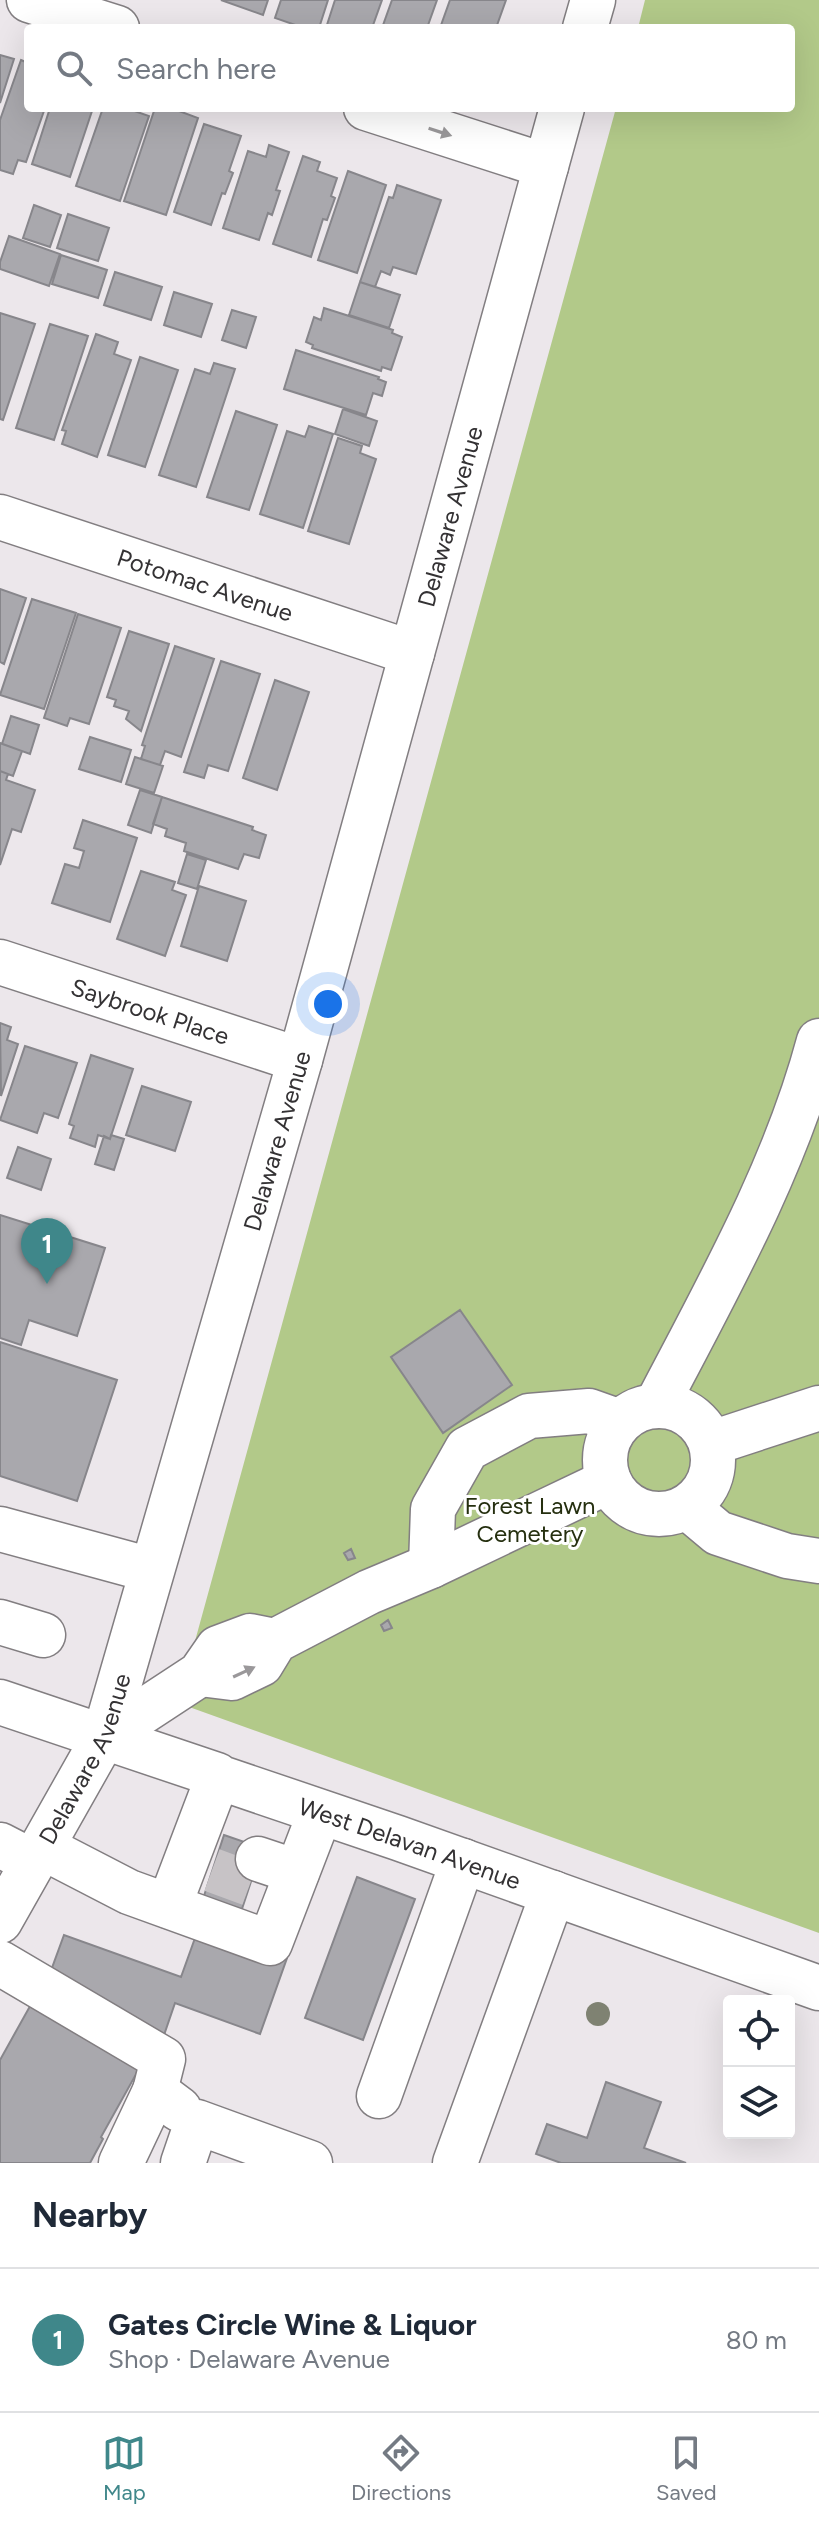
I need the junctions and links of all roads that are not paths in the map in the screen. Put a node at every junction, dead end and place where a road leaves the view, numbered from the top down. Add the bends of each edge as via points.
1 (29, 0) edge
2 (593, 0) edge
3 (104, 24) edge
4 (586, 24) edge
5 (378, 112) edge
6 (561, 112) edge
7 (546, 166) junction
8 (0, 517) edge
9 (412, 653) junction
10 (0, 962) edge
11 (819, 1041) edge
12 (300, 1060) junction
13 (819, 1408) edge
14 (638, 1414) junction
15 (712, 1443) junction
16 (609, 1481) junction
17 (687, 1507) junction
18 (0, 1529) edge
19 (819, 1561) edge
20 (431, 1566) junction
21 (151, 1570) junction
22 (0, 1622) edge
23 (43, 1635) dead end
24 (0, 1702) edge
25 (104, 1737) junction
26 (218, 1777) junction
27 (320, 1813) junction
28 (25, 1851) edge
29 (463, 1861) junction
30 (238, 1866) junction
31 (553, 1893) junction
32 (169, 1906) junction
33 (0, 1921) edge
34 (0, 1963) edge
35 (819, 1988) edge
36 (155, 2091) junction
37 (379, 2096) dead end
38 (197, 2122) junction
39 (121, 2163) edge
40 (183, 2163) edge
41 (310, 2163) edge
42 (455, 2163) edge

1 - 3 street
2 - 4 street
5 -> 7 street
6 - 7 street, Delaware Avenue
7 - 9 street, Delaware Avenue
8 - 9 street, Potomac Avenue
9 - 12 street, Delaware Avenue
10 - 12 street, Saybrook Place
11 - 14 street via 807,1086 741,1245
12 - 21 street, Delaware Avenue
13 - 15 street
14 - 15 street via 684,1412
14 - 16 street via 610,1437 605,1455
14 - 20 street via 529,1416 467,1449 433,1509
15 - 17 street via 711,1478
16 - 17 street via 619,1497 650,1514
16 - 20 street
17 - 19 street via 718,1533
18 - 21 street
20 - 25 street via 275,1641 250,1636 218,1648 200,1674
21 - 25 street, Delaware Avenue
22 - 23 street
24 - 25 street, West Delavan Avenue
25 - 26 street, West Delavan Avenue
25 - 28 street, Delaware Avenue
26 - 27 street, West Delavan Avenue
26 - 30 street
27 - 29 street, West Delavan Avenue
27 - 30 street
28 - 32 street
28 - 33 street, Delaware Avenue
29 - 31 street, West Delavan Avenue
29 - 37 street
30 - 32 street
30 - 32 street via 270,1943
31 - 35 street, West Delavan Avenue
31 - 42 street
34 - 36 street via 163,2059
36 - 38 street
36 - 39 street
38 - 40 street
38 - 41 street

